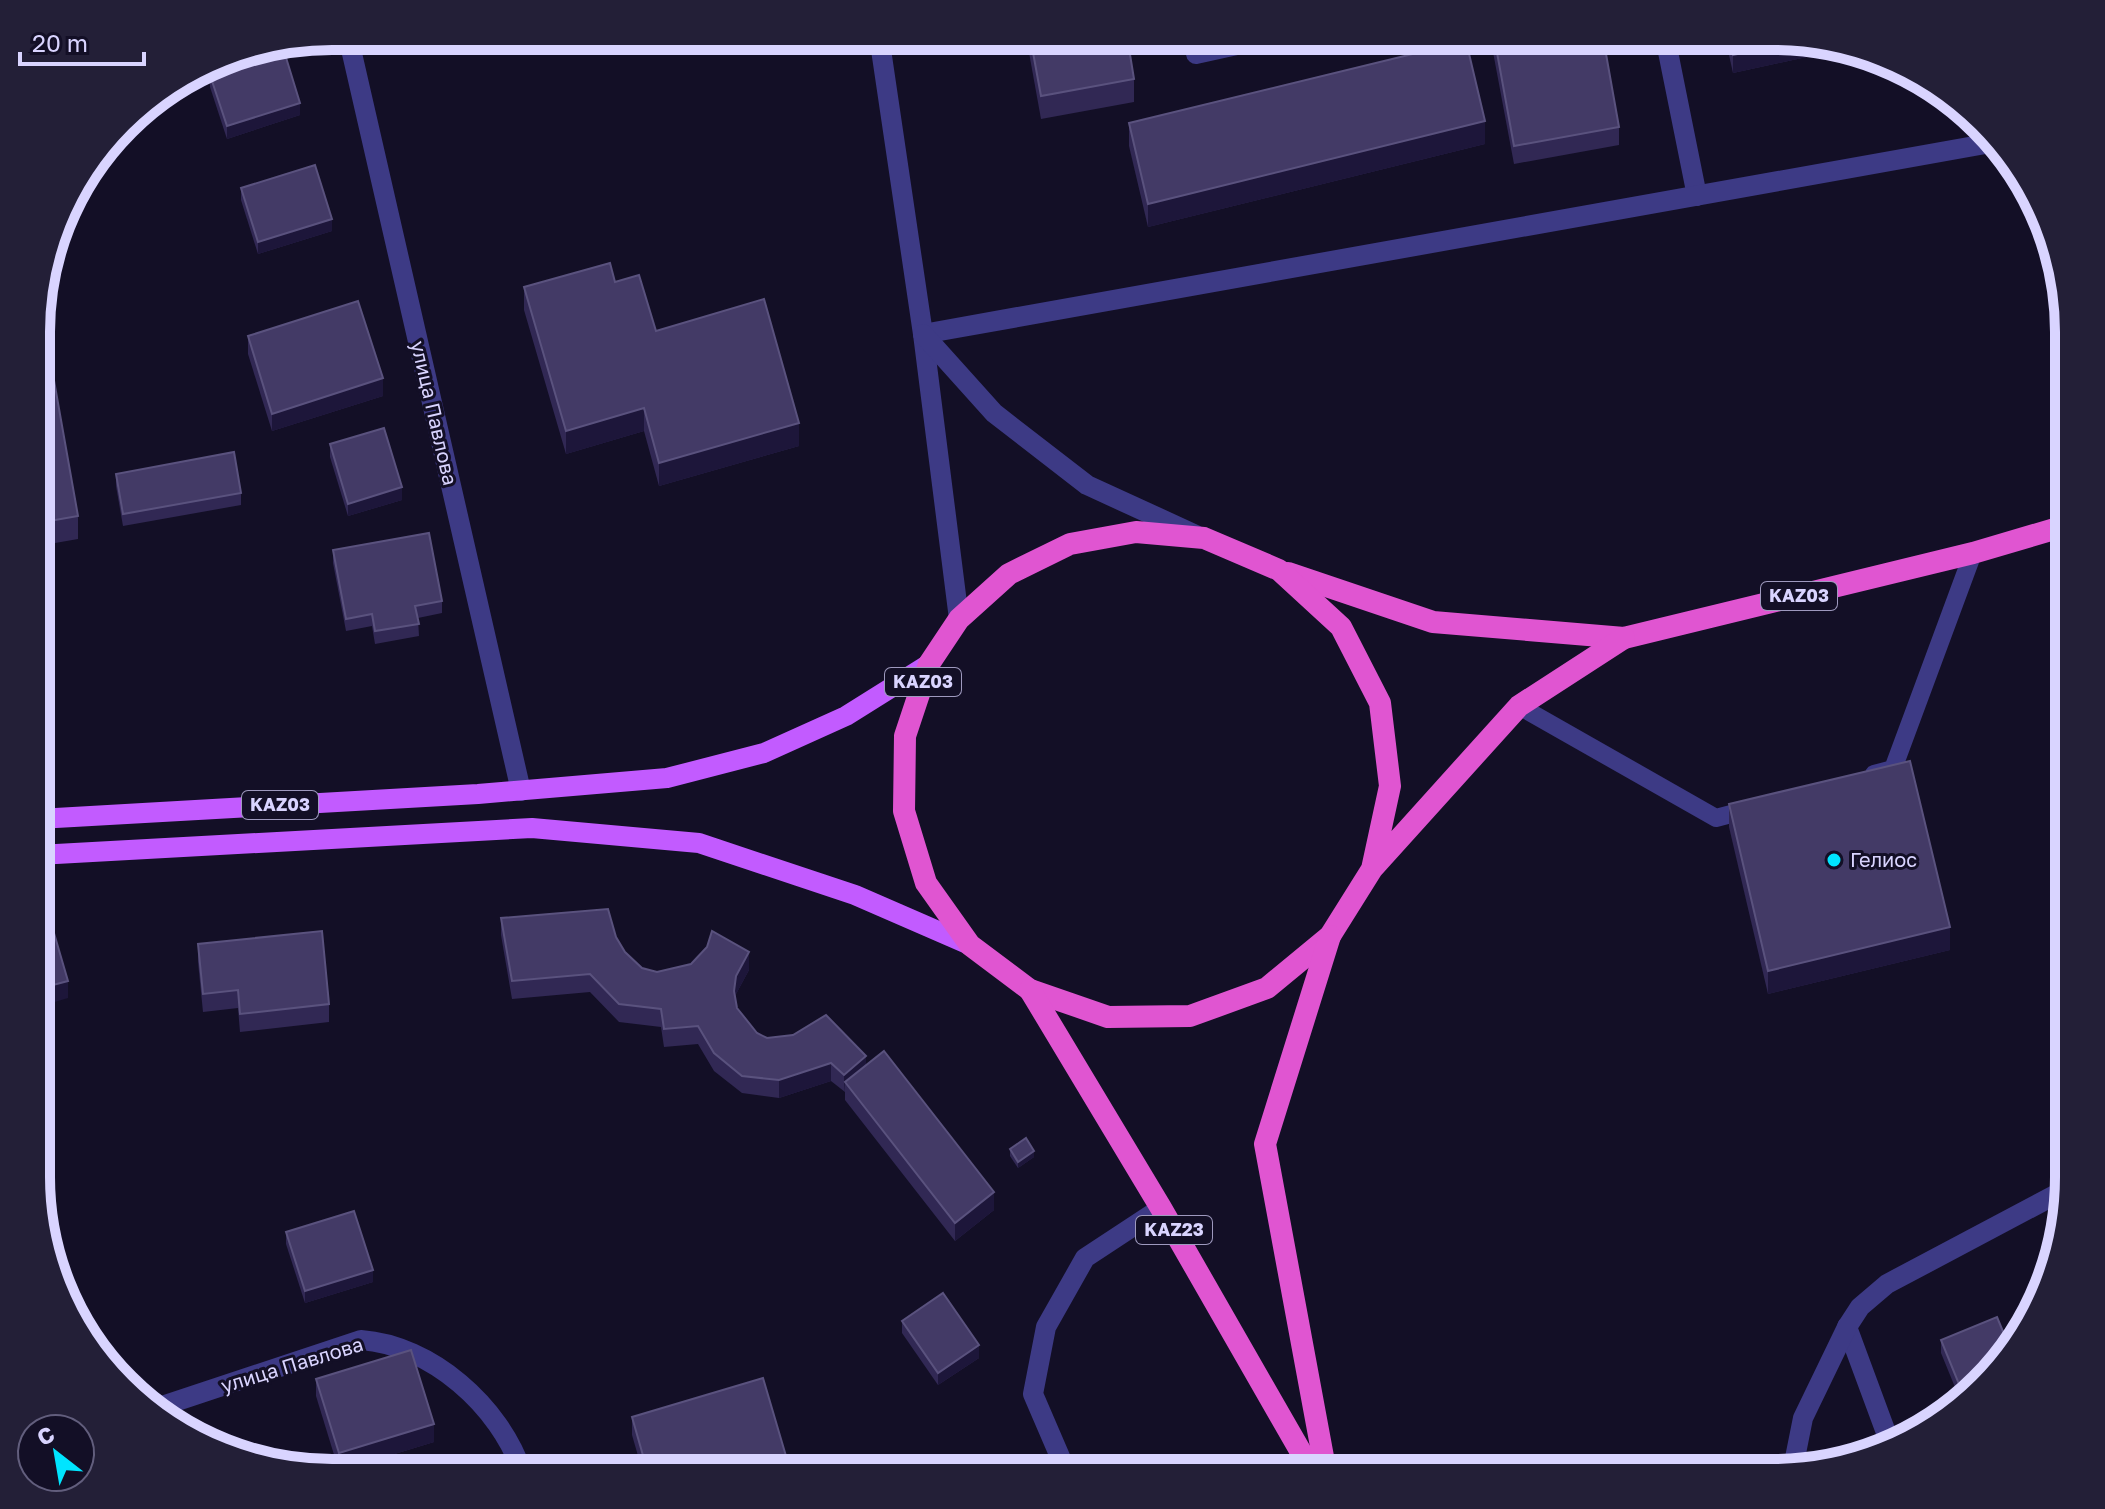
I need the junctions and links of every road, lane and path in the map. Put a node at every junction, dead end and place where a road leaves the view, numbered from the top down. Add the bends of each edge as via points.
1 (351, 50) edge
2 (881, 50) edge
3 (1668, 51) edge
4 (1983, 144) edge
5 (1697, 196) junction
6 (923, 334) junction
7 (2054, 529) edge
8 (1204, 538) junction
9 (1973, 553) junction
10 (1279, 570) junction
11 (959, 619) junction
12 (1624, 638) junction
13 (929, 664) junction
14 (1519, 706) junction
15 (1849, 781) edge
16 (521, 791) junction
17 (1775, 802) edge
18 (51, 818) edge
19 (51, 854) edge
20 (1372, 869) junction
21 (1330, 936) junction
22 (970, 945) junction
23 (1030, 990) junction
24 (2054, 1195) edge
25 (1161, 1208) junction
26 (1847, 1327) junction
27 (165, 1405) edge
28 (1887, 1435) edge
29 (517, 1458) edge
30 (1795, 1458) edge
31 (1061, 1459) edge
32 (1305, 1459) edge
33 (1323, 1459) edge

1 - 16 street, улица Павлова
2 - 6 street
3 - 5 street
4 - 5 street
5 - 6 street
6 - 8 street via 994,413 1087,485
6 - 11 street
7 - 9 highway, KАZ03
8 - 10 highway, KАZ03
8 - 11 highway, KАZ03 via 1136,532 1070,544 1009,574
9 - 12 highway, KАZ03
9 - 15 lane via 1893,769
10 - 12 highway, KАZ03 via 1433,622
10 - 20 highway, KАZ03 via 1341,627 1380,703 1390,786
11 - 13 highway, KАZ03
12 - 14 highway, KАZ03
13 - 16 main road, KАZ03 via 846,716 764,753 667,778
13 - 22 highway, KАZ03 via 905,736 904,811 926,883
14 - 17 lane via 1716,818
14 - 20 highway, KАZ03
16 - 18 main road, KАZ03
19 - 22 main road, KАZ03 via 532,828 699,843 855,895
20 - 21 highway, KАZ03
21 - 23 highway, KАZ03 via 1267,988 1190,1016 1108,1017
21 - 33 highway via 1265,1144
22 - 23 highway, KАZ03
23 - 25 highway, KAZ23
24 - 26 street via 1887,1284 1860,1307
25 - 31 street via 1085,1258 1046,1327 1033,1394
25 - 32 highway, KAZ23
26 - 28 street
26 - 30 street via 1803,1418
27 - 29 street, улица Павлова via 361,1340 390,1342 428,1360 464,1389 494,1420

